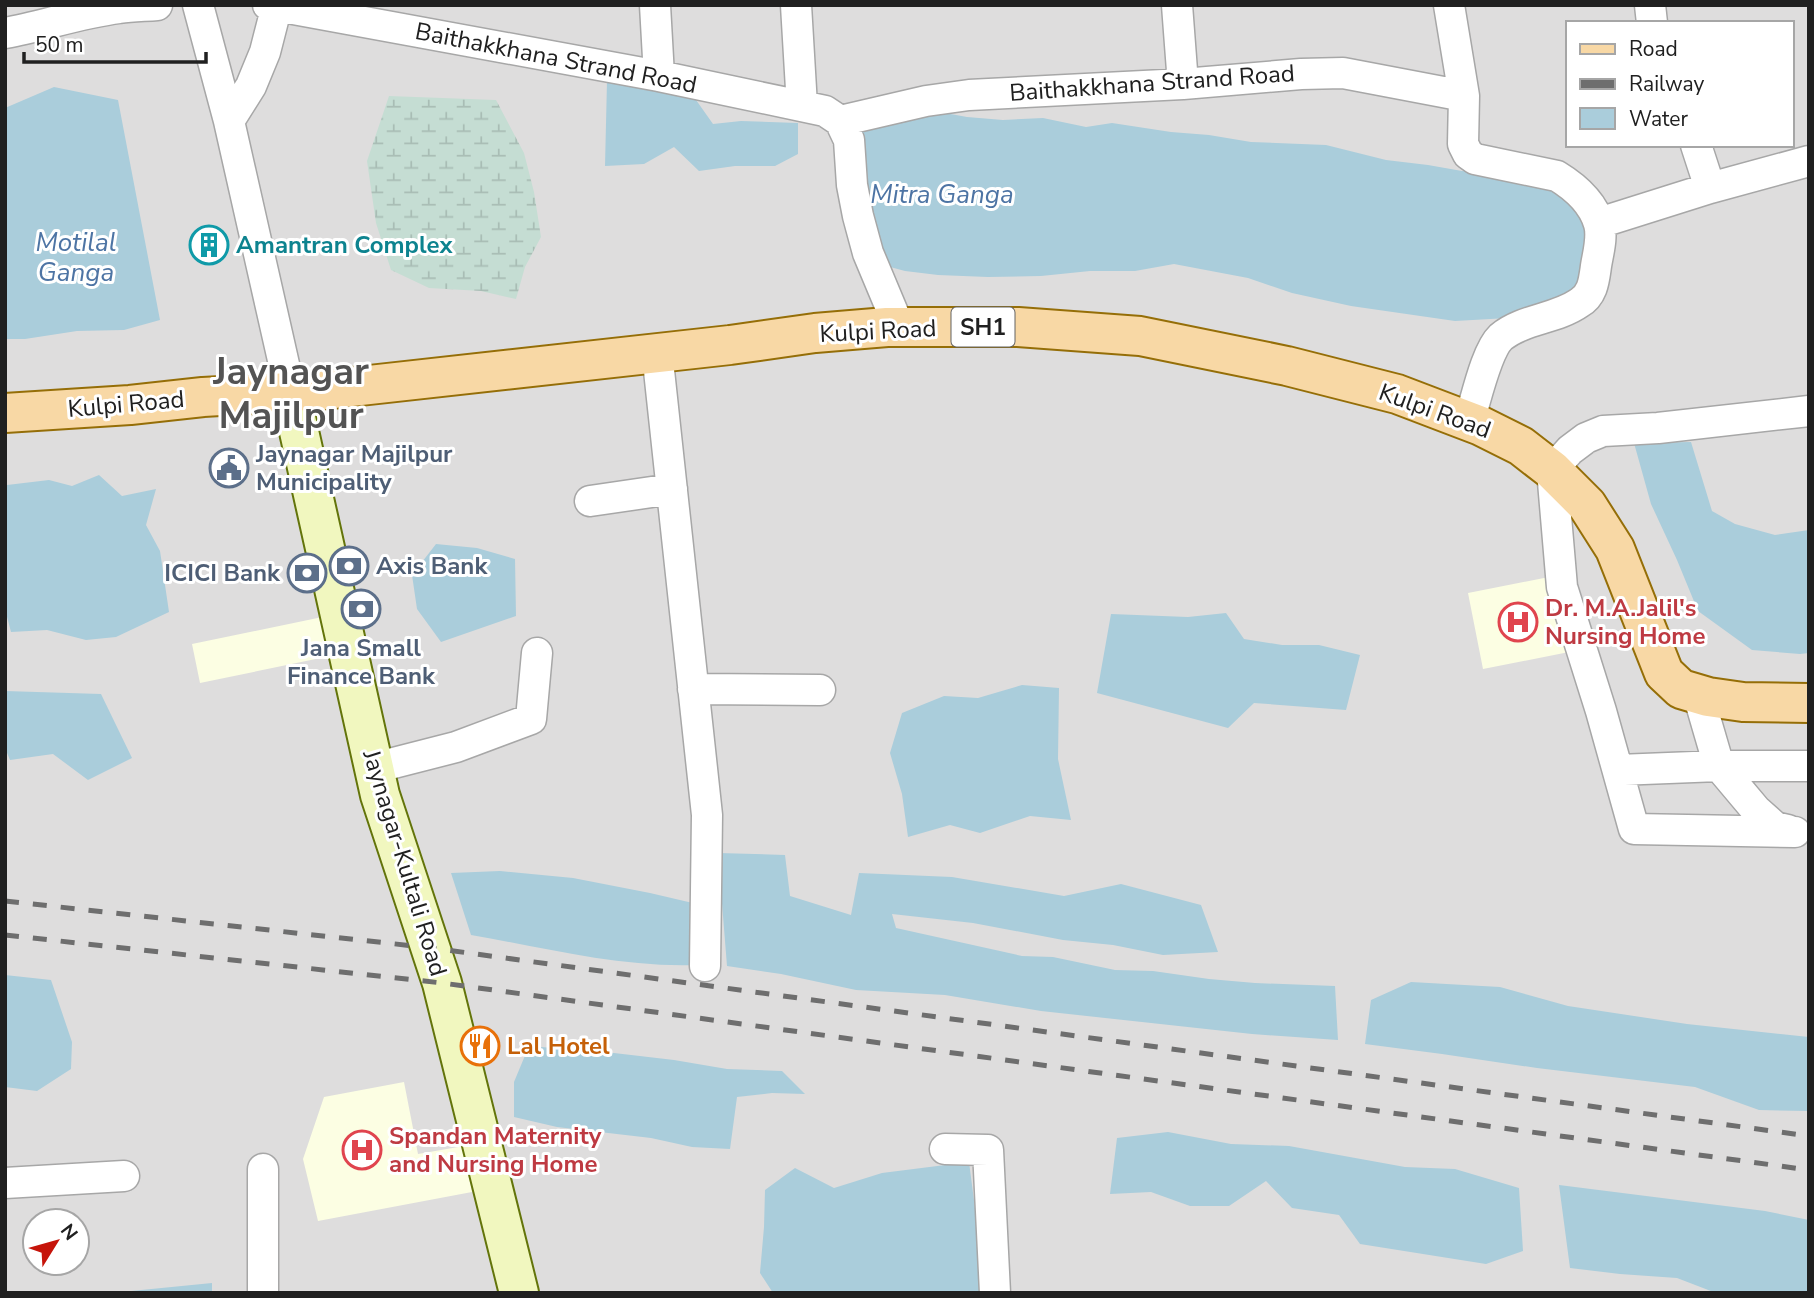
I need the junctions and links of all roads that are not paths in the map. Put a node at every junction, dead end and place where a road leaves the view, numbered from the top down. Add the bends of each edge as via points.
1 (157, 5) edge
2 (198, 5) edge
3 (268, 5) edge
4 (277, 5) edge
5 (655, 5) edge
6 (796, 5) edge
7 (1178, 5) edge
8 (1449, 5) edge
9 (5, 33) edge
10 (659, 76) junction
11 (1183, 85) junction
12 (1464, 96) junction
13 (802, 106) junction
14 (229, 121) junction
15 (840, 121) junction
16 (1697, 147) edge
17 (1809, 161) edge
18 (1710, 188) junction
19 (1599, 223) junction
20 (899, 327) junction
21 (657, 352) junction
22 (290, 391) junction
23 (1809, 411) edge
24 (5, 413) edge
25 (1469, 421) junction
26 (1552, 470) junction
27 (672, 489) junction
28 (590, 501) dead end
29 (537, 653) dead end
30 (693, 689) junction
31 (820, 690) dead end
32 (1698, 694) junction
33 (1809, 703) edge
34 (1719, 766) junction
35 (1809, 766) edge
36 (374, 768) junction
37 (1618, 770) junction
38 (1802, 832) edge
39 (705, 966) dead end
40 (945, 1150) dead end
41 (262, 1169) dead end
42 (124, 1176) dead end
43 (5, 1183) edge
44 (263, 1293) edge
45 (519, 1293) edge
46 (995, 1293) edge

1 - 9 street via 120,7
2 - 14 street
3 - 4 street, Baithakkhana Strand Road
4 - 10 street, Baithakkhana Strand Road
4 - 14 street via 251,86
5 - 10 street
6 - 13 street
7 - 11 street
8 - 12 street
10 - 13 street, Baithakkhana Strand Road
11 - 12 street, Baithakkhana Strand Road via 1343,73
11 - 15 street, Baithakkhana Strand Road via 969,95
12 - 19 street via 1463,144 1468,154 1557,176 1582,196
13 - 15 street, Baithakkhana Strand Road via 825,111
14 - 22 street
15 - 20 street via 849,140 852,186 865,241
16 - 18 street
17 - 18 street
18 - 19 street
19 - 25 street via 1588,296 1502,337 1491,349
20 - 21 main road, Kulpi Road / SH1
20 - 25 main road, Kulpi Road / SH1 via 1018,327 1140,336 1397,394
21 - 22 main road, Kulpi Road / SH1
21 - 27 street
22 - 24 main road, Kulpi Road / SH1
22 - 36 main road, Jaynagar-Kultali Road
23 - 26 street via 1603,431 1570,450
25 - 26 main road, Kulpi Road / SH1 via 1521,446
26 - 32 main road, Kulpi Road / SH1 via 1587,505 1615,549 1664,673 1681,689
26 - 37 street via 1562,587
27 - 28 street
27 - 30 street
29 - 36 street via 531,719 456,747
30 - 31 street
30 - 39 street via 707,815
32 - 33 main road, Kulpi Road / SH1 via 1743,702
32 - 34 street
34 - 35 street
34 - 37 street
34 - 38 street via 1774,827
36 - 45 main road, Jaynagar-Kultali Road via 442,983
37 - 38 street via 1634,829
40 - 46 street via 988,1150
41 - 44 street
42 - 43 street

